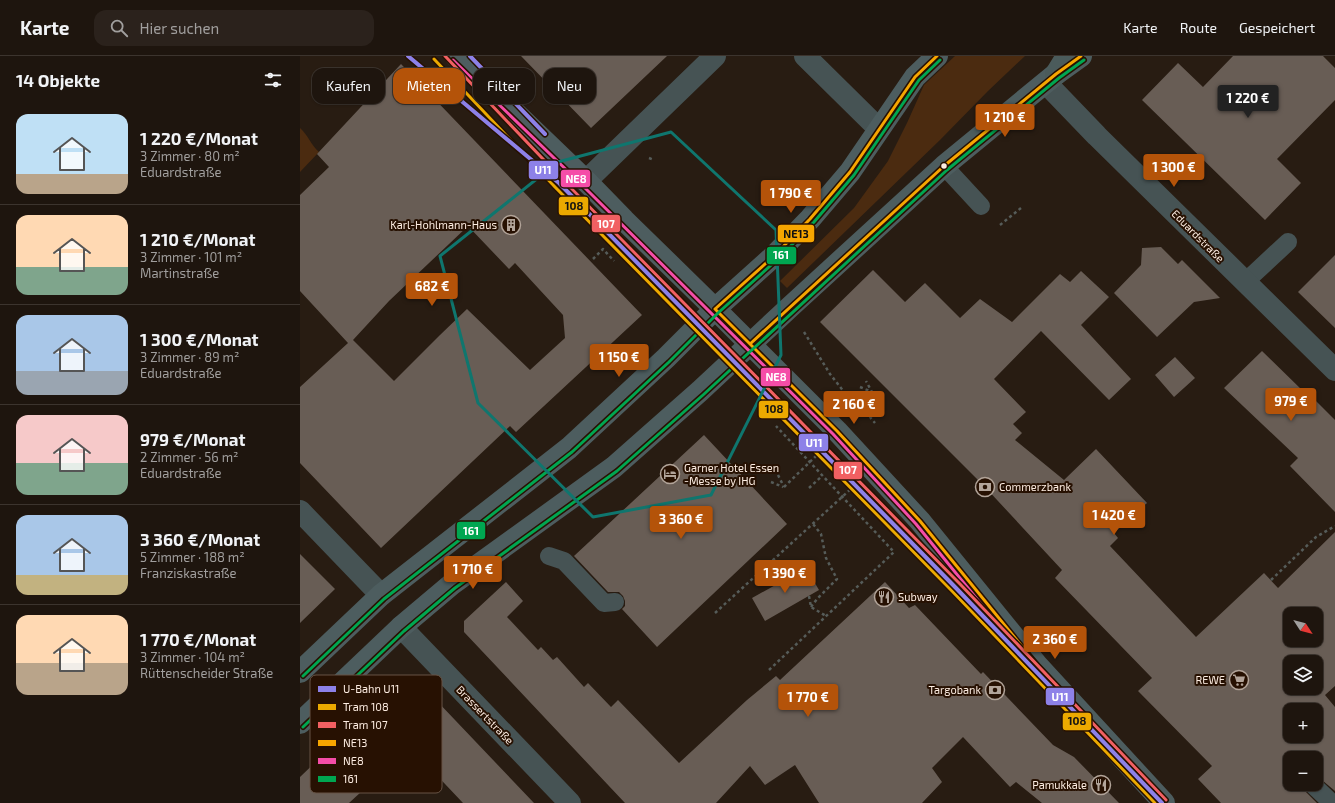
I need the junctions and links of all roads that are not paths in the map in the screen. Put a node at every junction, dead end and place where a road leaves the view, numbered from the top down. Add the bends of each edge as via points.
1 (456, 56) edge
2 (716, 56) edge
3 (805, 56) edge
4 (937, 56) edge
5 (1082, 56) edge
6 (1056, 71) edge
7 (879, 129) junction
8 (944, 166) junction
9 (586, 181) junction
10 (981, 206) dead end
11 (1288, 242) dead end
12 (1245, 282) junction
13 (715, 309) junction
14 (750, 344) junction
15 (1335, 370) edge
16 (300, 511) edge
17 (549, 556) dead end
18 (381, 595) junction
19 (615, 602) dead end
20 (401, 627) junction
21 (300, 672) edge
22 (350, 675) edge
23 (310, 713) edge
24 (300, 723) edge
25 (1319, 791) edge
26 (570, 803) edge
27 (1164, 803) edge
28 (1332, 803) edge

1 - 9 main road
2 - 9 street
3 - 7 street
4 - 7 main road via 915,77
5 - 6 main road
6 - 8 main road
6 - 12 street, Eduardstraße via 1097,136
7 - 13 main road via 850,172 810,219 775,255
8 - 10 lane
8 - 14 main road
9 - 13 main road
11 - 12 lane
12 - 15 street, Eduardstraße
13 - 14 main road
13 - 18 main road via 569,448
14 - 20 main road via 614,467 452,584
14 - 27 main road via 837,431 920,521 1037,665
16 - 18 street
17 - 19 lane via 564,562 604,603
18 - 21 main road
20 - 22 main road
20 - 26 street, Brassertstraße
23 - 24 main road
25 - 28 lane

